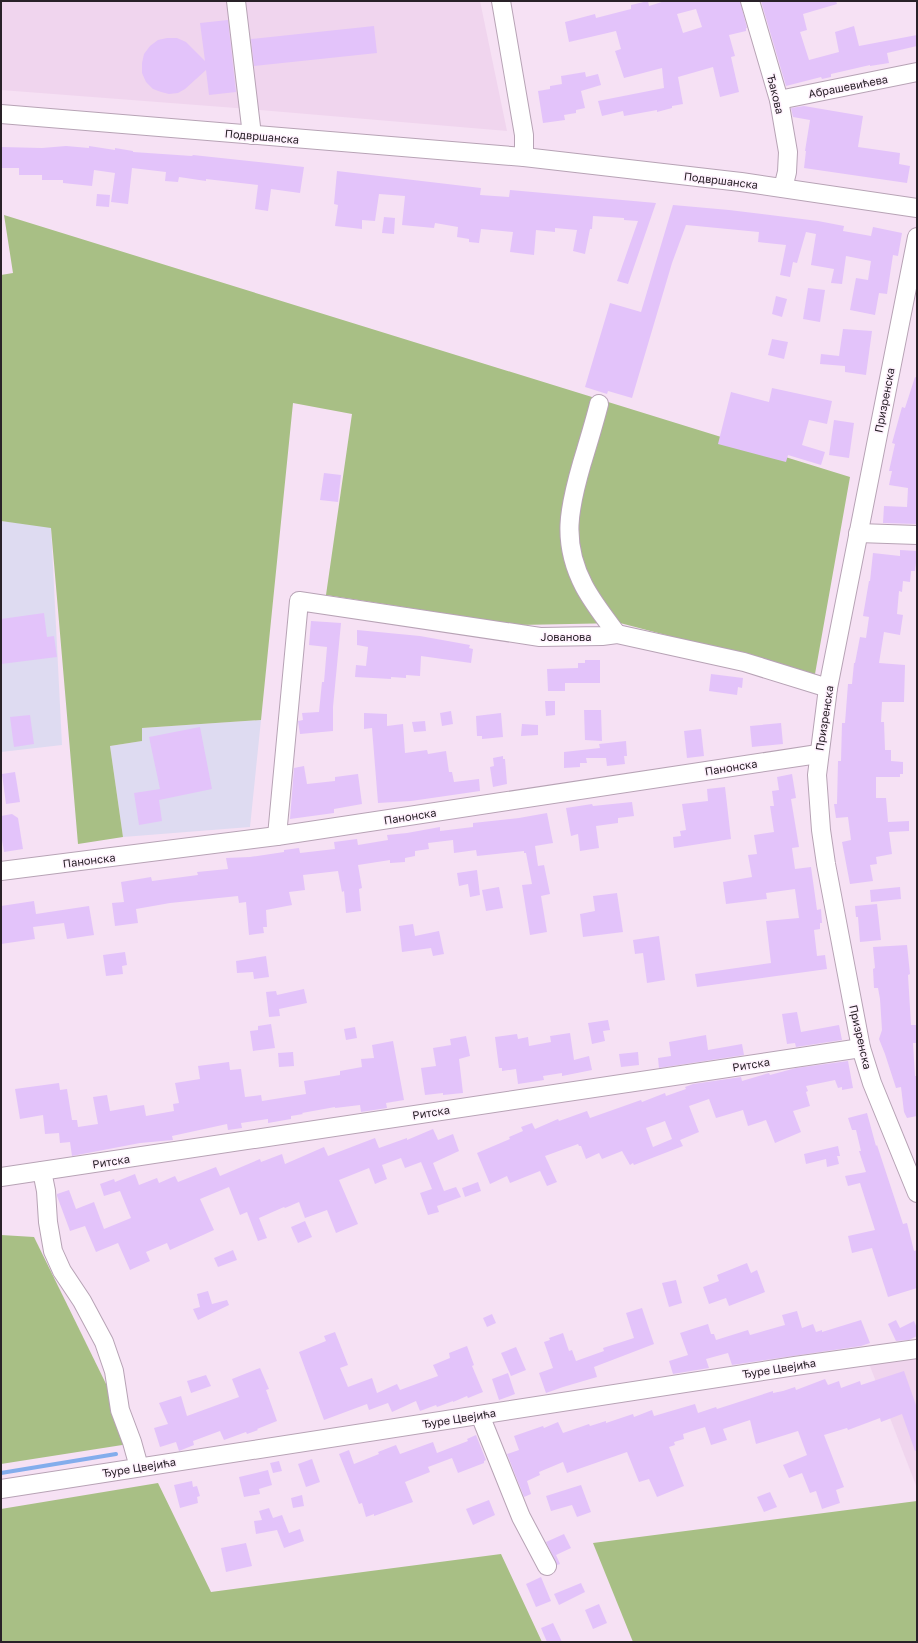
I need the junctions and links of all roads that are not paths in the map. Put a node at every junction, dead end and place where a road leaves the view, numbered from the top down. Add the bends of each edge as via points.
1 (236, 1) edge
2 (501, 1) edge
3 (750, 1) edge
4 (917, 72) edge
5 (779, 100) junction
6 (1, 114) edge
7 (252, 135) junction
8 (788, 152) junction
9 (524, 157) junction
10 (783, 188) junction
11 (822, 194) junction
12 (917, 208) edge
13 (917, 237) edge
14 (599, 404) dead end
15 (858, 533) junction
16 (917, 535) edge
17 (617, 634) junction
18 (828, 688) junction
19 (818, 754) junction
20 (278, 836) junction
21 (1, 871) edge
22 (861, 1048) junction
23 (42, 1171) junction
24 (1, 1177) edge
25 (917, 1193) edge
26 (917, 1348) edge
27 (480, 1415) junction
28 (139, 1467) junction
29 (1, 1489) edge
30 (547, 1566) dead end

1 - 7 street
2 - 9 street via 524,135
3 - 5 street, Ђакова
4 - 5 street, Абрашевићева
5 - 8 street, Ђакова
6 - 7 street, Подвршанска
7 - 9 street, Подвршанска
8 - 10 street, Ђакова
8 - 11 street via 802,182
9 - 10 street, Подвршанска
10 - 11 street, Подвршанска
11 - 12 street, Подвршанска
13 - 15 street, Призренска
14 - 17 street via 573,493 569,525 570,542 577,570 590,598
15 - 16 street
15 - 18 street, Призренска
17 - 18 street, Јованова via 744,662
17 - 20 street, Јованова via 540,637 299,601
18 - 19 street, Призренска
19 - 20 street, Панонска
19 - 22 street, Призренска via 821,830
20 - 21 street, Панонска
22 - 23 street, Ритска
22 - 25 street, Призренска via 872,1083
23 - 24 street, Ритска
23 - 28 street via 53,1251 104,1342 114,1371 120,1410
26 - 27 street, Ђуре Цвејића
27 - 28 street, Ђуре Цвејића
27 - 30 street via 521,1517
28 - 29 street, Ђуре Цвејића

